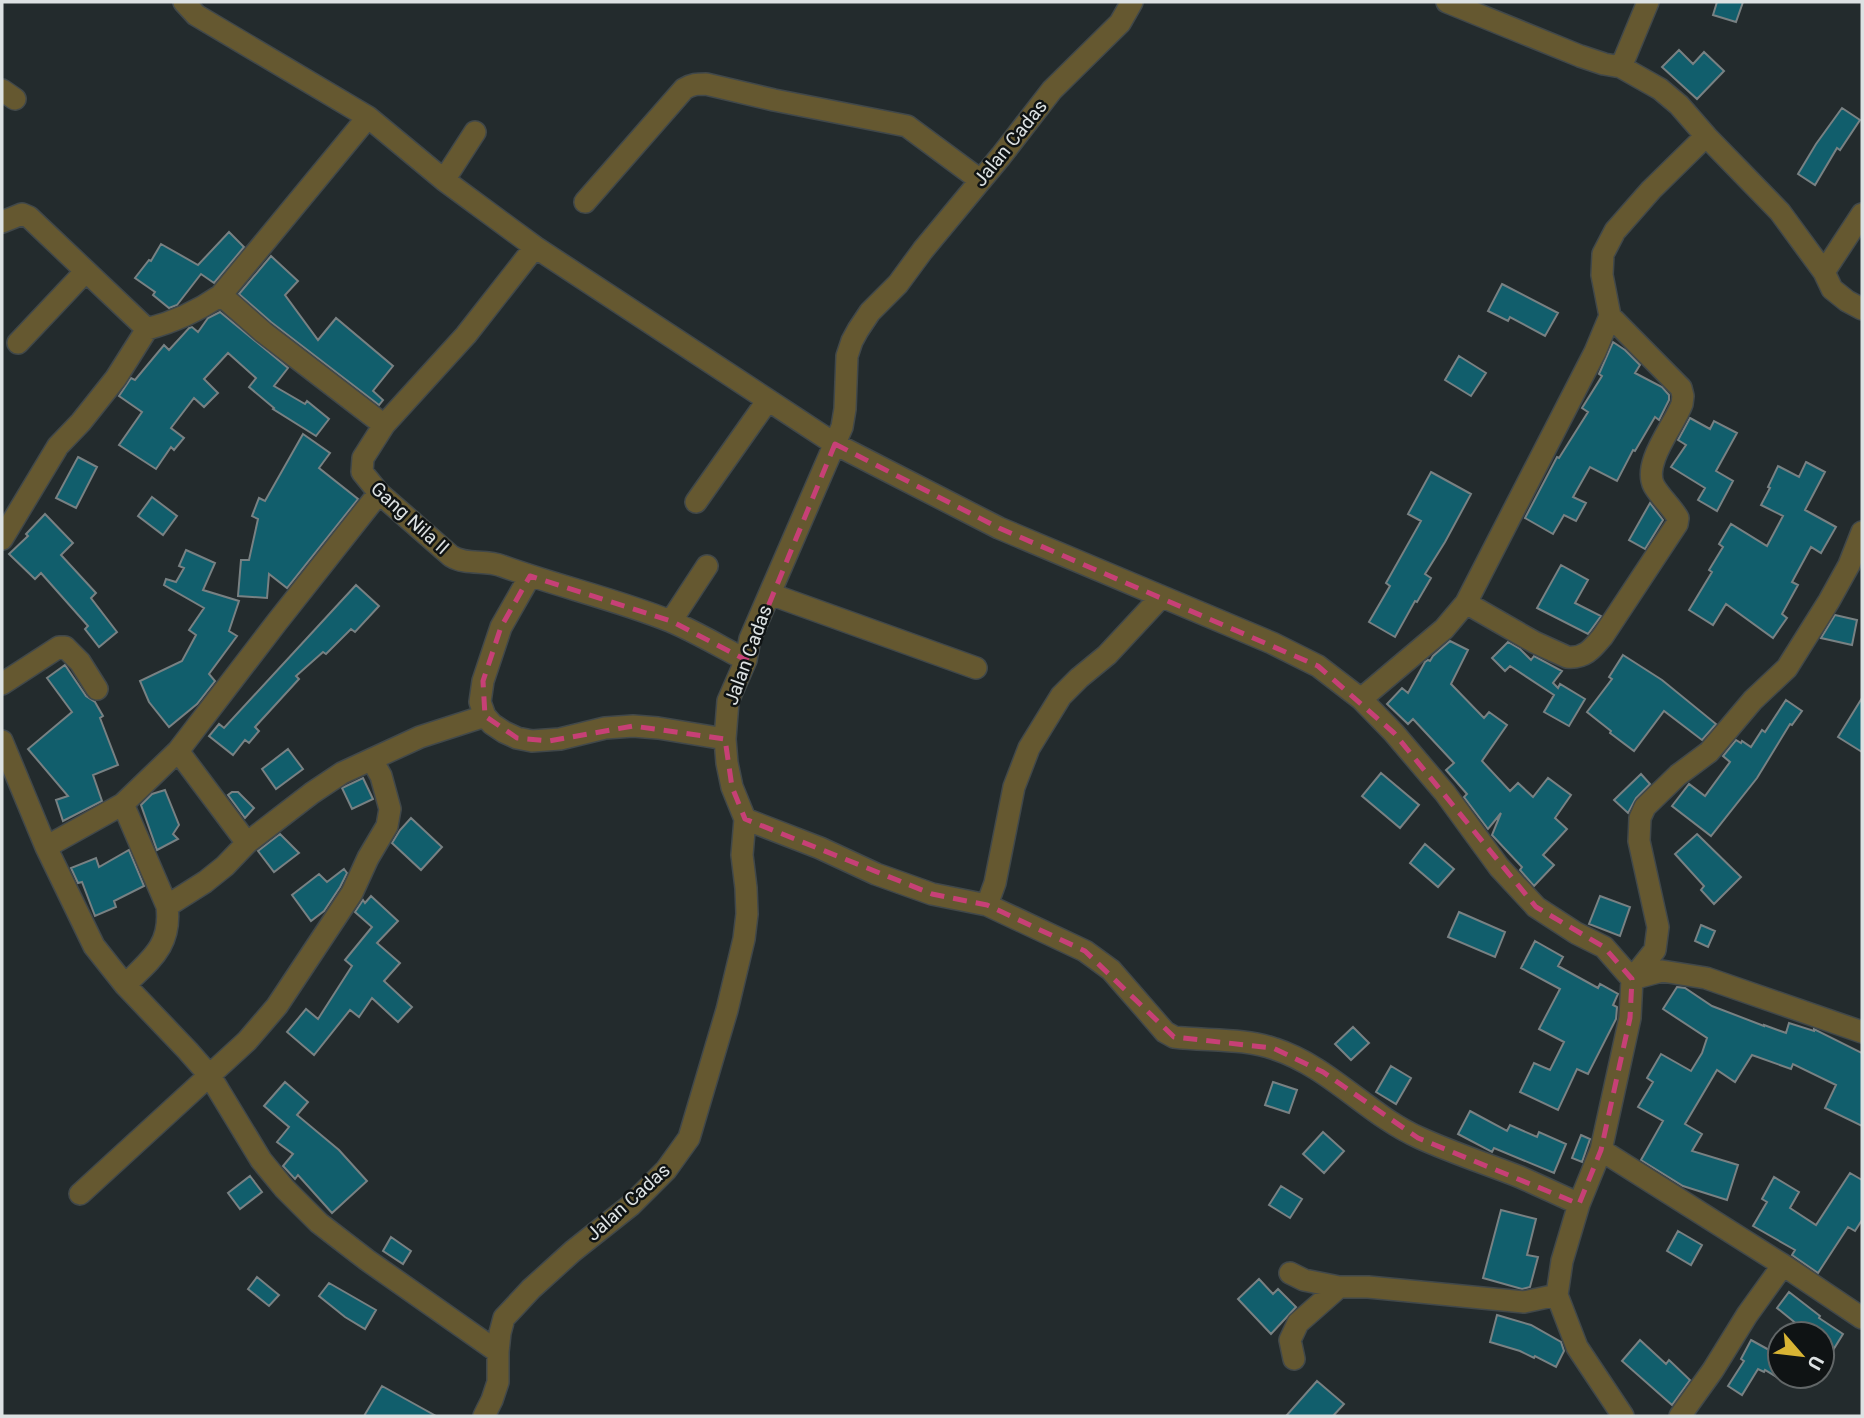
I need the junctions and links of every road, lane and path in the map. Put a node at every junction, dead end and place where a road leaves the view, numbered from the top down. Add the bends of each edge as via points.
1 (184, 2) edge
2 (1132, 2) edge
3 (1447, 2) edge
4 (1648, 2) edge
5 (1620, 67) junction
6 (369, 117) junction
7 (475, 132) dead end
8 (1706, 136) junction
9 (444, 180) junction
10 (980, 180) junction
11 (585, 202) dead end
12 (1862, 214) edge
13 (2, 222) edge
14 (535, 247) junction
15 (85, 272) junction
16 (1824, 272) junction
17 (221, 295) junction
18 (1862, 309) edge
19 (1610, 316) junction
20 (147, 329) junction
21 (18, 343) dead end
22 (768, 400) junction
23 (384, 425) junction
24 (835, 444) junction
25 (379, 494) junction
26 (696, 502) dead end
27 (1862, 532) edge
28 (2, 538) edge
29 (707, 566) dead end
30 (530, 576) junction
31 (771, 594) junction
32 (1161, 597) junction
33 (1466, 603) junction
34 (671, 621) junction
35 (746, 660) junction
36 (976, 668) dead end
37 (2, 684) edge
38 (97, 689) dead end
39 (1361, 699) junction
40 (485, 716) junction
41 (725, 739) junction
42 (2, 741) edge
43 (178, 751) junction
44 (372, 760) junction
45 (123, 804) junction
46 (745, 819) junction
47 (247, 843) junction
48 (46, 847) junction
49 (987, 905) junction
50 (167, 906) junction
51 (1632, 979) junction
52 (125, 985) junction
53 (1862, 1032) edge
54 (210, 1076) junction
55 (1601, 1150) junction
56 (80, 1194) dead end
57 (1579, 1204) junction
58 (1783, 1265) junction
59 (1290, 1273) dead end
60 (1339, 1287) junction
61 (1557, 1295) junction
62 (1862, 1318) edge
63 (498, 1352) junction
64 (1294, 1359) dead end
65 (484, 1416) edge
66 (1623, 1416) edge
67 (1680, 1416) edge

1 - 6 street via 196,15
2 - 10 street, Jalan Cadas via 1120,23 1052,90
3 - 5 street via 1580,56
4 - 5 street
5 - 8 street via 1660,89
6 - 9 street
6 - 17 street
7 - 9 street
8 - 16 street via 1780,212
8 - 19 street via 1615,231 1603,254
9 - 14 street
10 - 11 street via 907,126 697,84 684,89
10 - 24 street, Jalan Cadas via 858,330 847,356 845,409
12 - 16 street
13 - 15 street via 25,215
14 - 22 street
14 - 23 street via 466,334
15 - 20 street
15 - 21 street
16 - 18 street via 1832,289
17 - 20 street via 183,317
17 - 23 street
19 - 33 street
19 - 33 street via 1681,388 1682,404 1655,456 1651,476 1678,518 1676,524 1603,636 1582,656 1567,657 1534,642
20 - 28 street via 116,378 48,460
22 - 24 street
22 - 26 street
23 - 25 street, Gang Nila II via 361,466
24 - 31 street, Jalan Cadas
24 - 32 street via 999,527
25 - 30 street, Gang Nila II via 457,560 492,563
25 - 43 street
27 - 51 street via 1836,589 1787,668 1709,752 1645,807 1639,841 1658,927 1655,950
29 - 34 street
30 - 34 street, Gang Nila II
30 - 40 street via 501,627 483,681 480,702
31 - 35 street, Jalan Cadas via 750,639
31 - 36 street
32 - 39 street via 1318,666
32 - 49 street via 1061,696 1029,748 1014,787
33 - 39 street via 1444,629
34 - 35 street, Gang Nila II
35 - 41 street, Jalan Cadas via 728,701
37 - 38 street via 65,647
39 - 51 street via 1445,793 1499,867 1536,907 1604,947
40 - 41 street via 504,732 532,741 633,726
40 - 44 street via 420,737
41 - 46 street, Jalan Cadas via 732,787
42 - 48 street
43 - 45 street
43 - 47 street
44 - 47 street via 342,773
44 - 54 street via 390,809 387,825 352,893 277,1006
45 - 48 street
45 - 50 street
46 - 49 street via 932,894
46 - 63 street, Jalan Cadas via 744,939 689,1138 666,1170 631,1205 573,1251 504,1318
47 - 50 street via 205,882
48 - 52 street via 94,946
49 - 57 street via 1085,951 1111,970 1174,1037 1273,1048 1323,1072 1418,1138
50 - 52 street via 164,941
51 - 53 street via 1662,971 1706,978
51 - 55 street via 1630,1018
52 - 54 street
54 - 56 street
54 - 63 street via 261,1160 319,1223
55 - 57 street
55 - 58 street
57 - 61 street
58 - 62 street
58 - 67 street
59 - 60 street
60 - 61 street via 1524,1302
60 - 64 street via 1298,1323 1290,1340
61 - 66 street via 1577,1347
63 - 65 street, Jalan Cadas via 498,1382

